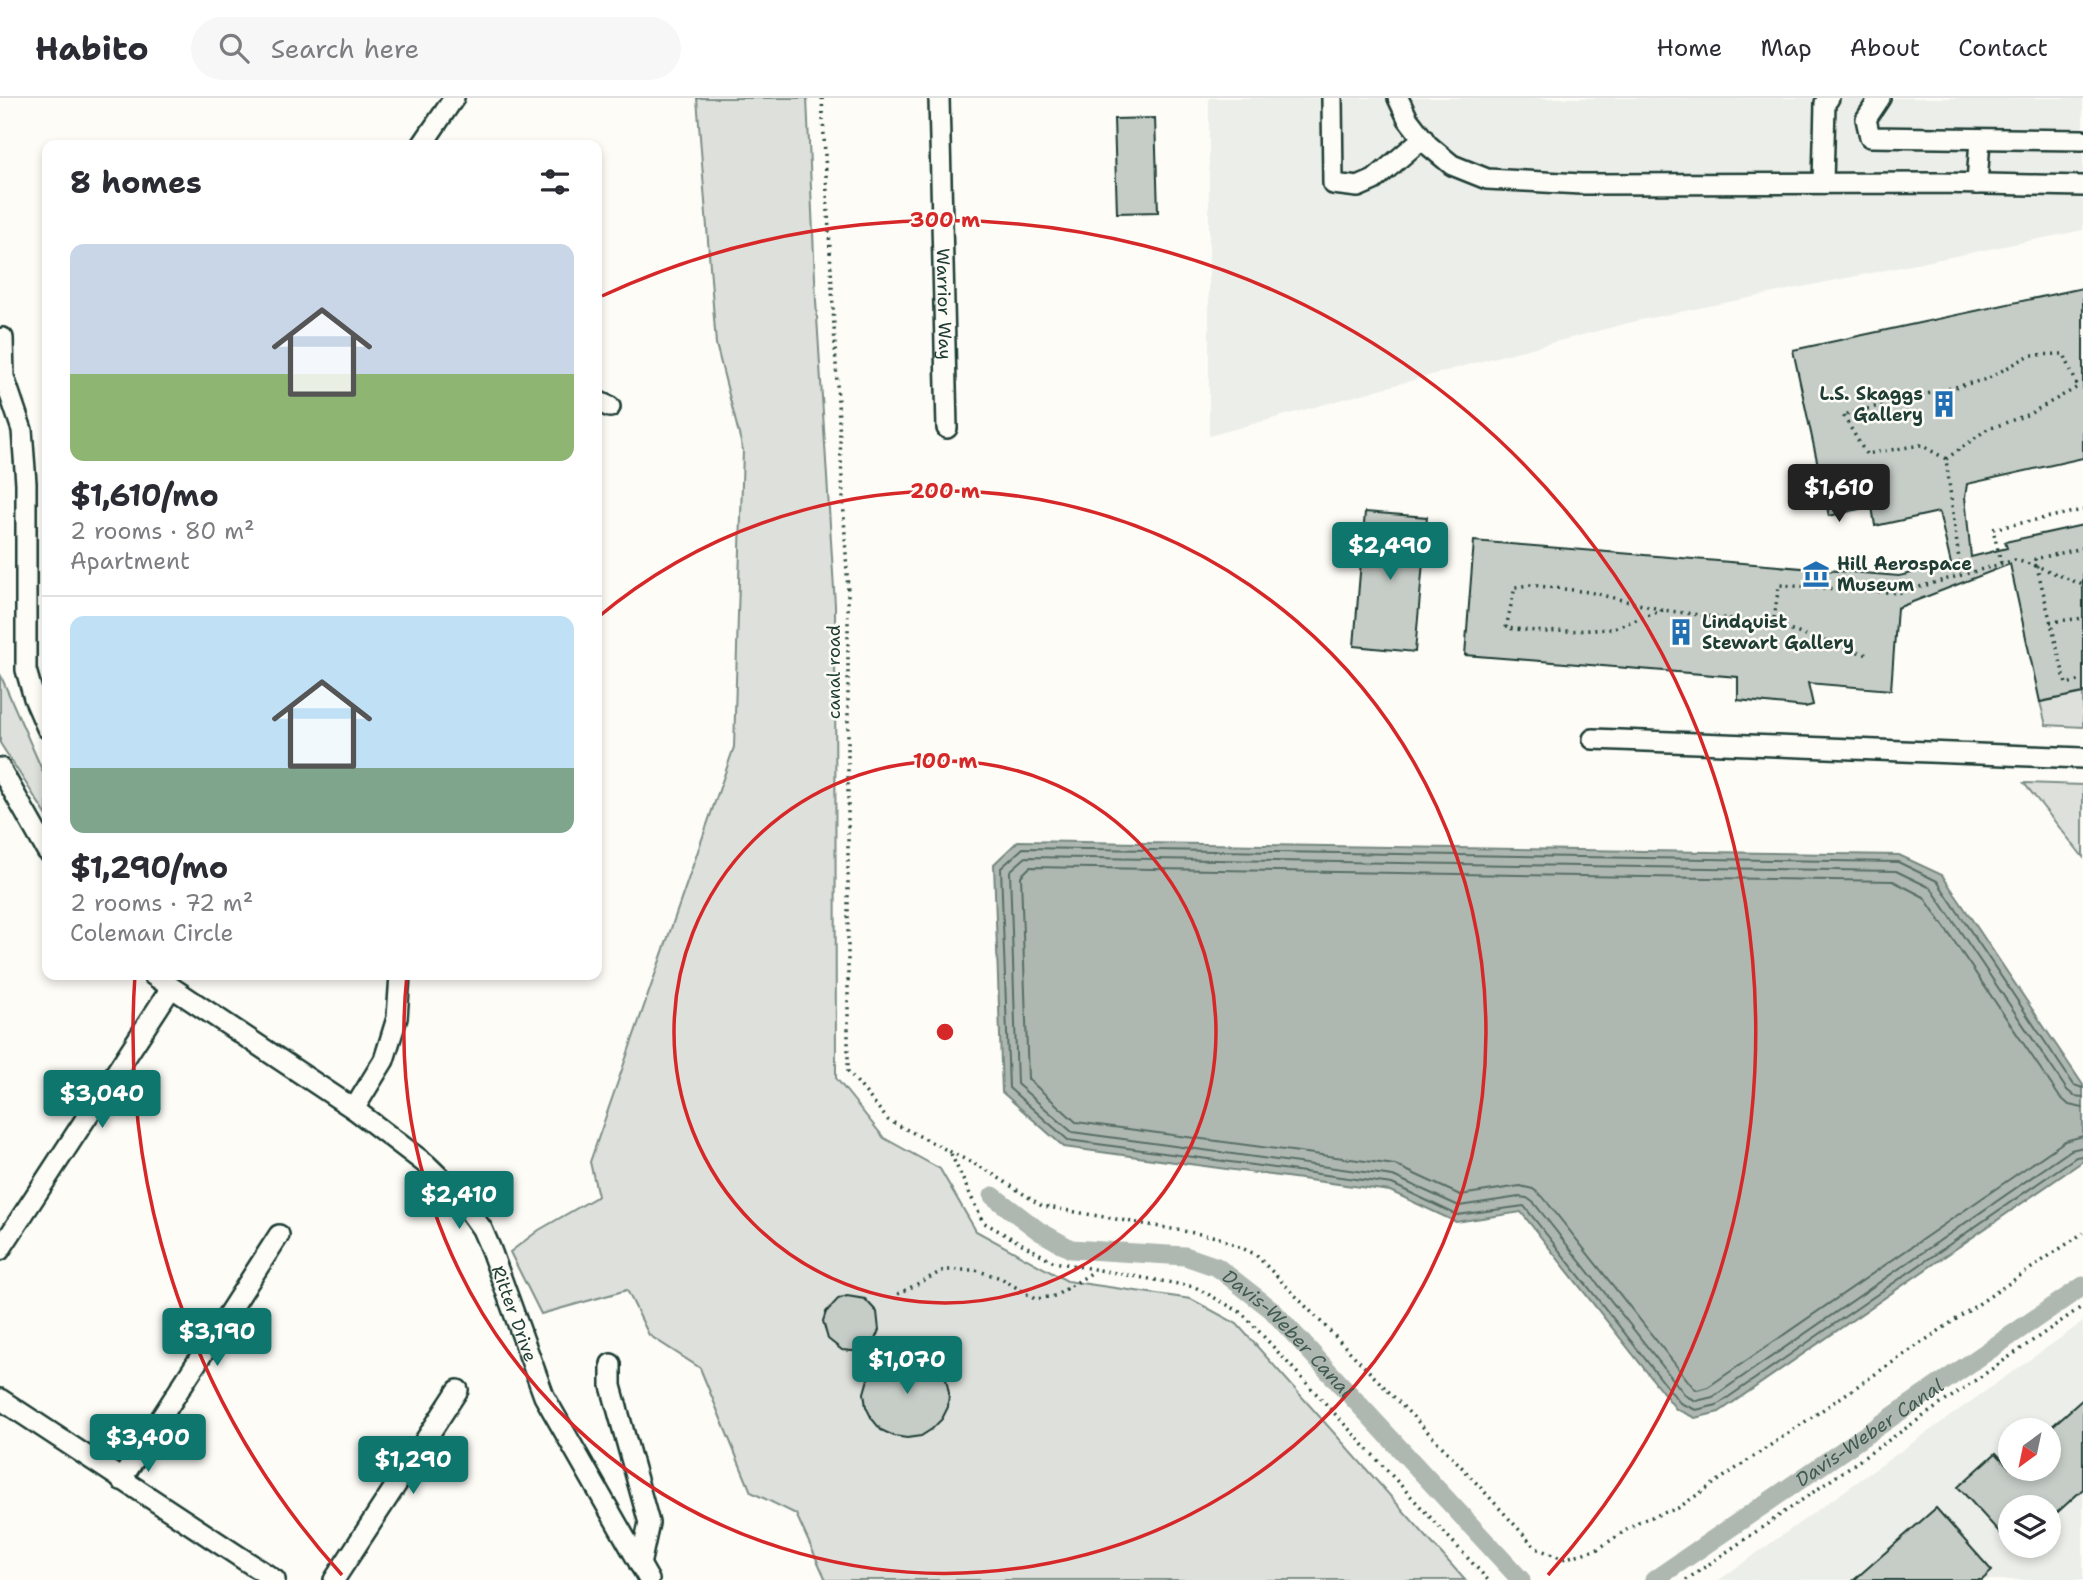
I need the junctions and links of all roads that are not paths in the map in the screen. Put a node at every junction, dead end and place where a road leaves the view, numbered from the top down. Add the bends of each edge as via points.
1 (454, 98) edge
2 (939, 98) edge
3 (1332, 98) edge
4 (1398, 98) edge
5 (1829, 98) edge
6 (1880, 98) edge
7 (1423, 138) junction
8 (1980, 139) junction
9 (425, 140) edge
10 (2083, 140) edge
11 (1823, 183) junction
12 (1977, 184) junction
13 (2083, 186) edge
14 (3, 338) dead end
15 (947, 428) dead end
16 (42, 716) edge
17 (1593, 739) dead end
18 (2083, 758) edge
19 (0, 768) edge
20 (42, 842) edge
21 (162, 980) edge
22 (400, 980) edge
23 (354, 1110) junction
24 (279, 1235) dead end
25 (0, 1250) edge
26 (611, 1364) dead end
27 (458, 1390) dead end
28 (0, 1399) edge
29 (121, 1480) junction
30 (646, 1576) edge
31 (275, 1580) edge
32 (334, 1580) edge

1 - 9 street
2 - 15 street, Warrior Way
3 - 7 street via 1333,184 1358,187 1374,180
4 - 7 street
5 - 11 street via 1825,103
6 - 8 street via 1866,119 1870,137
7 - 11 street via 1452,165 1487,179 1581,184
8 - 10 street
8 - 12 street
11 - 12 street
12 - 13 street
14 - 16 street via 4,377 22,430 25,470 26,670
17 - 18 street
19 - 20 street
21 - 23 street, Ritter Drive
21 - 25 street
22 - 23 street via 397,1018 384,1060
23 - 30 street, Ritter Drive via 441,1178 481,1229 544,1396
24 - 29 street
26 - 30 street via 611,1386 649,1523
27 - 32 street
28 - 29 street
29 - 31 street

